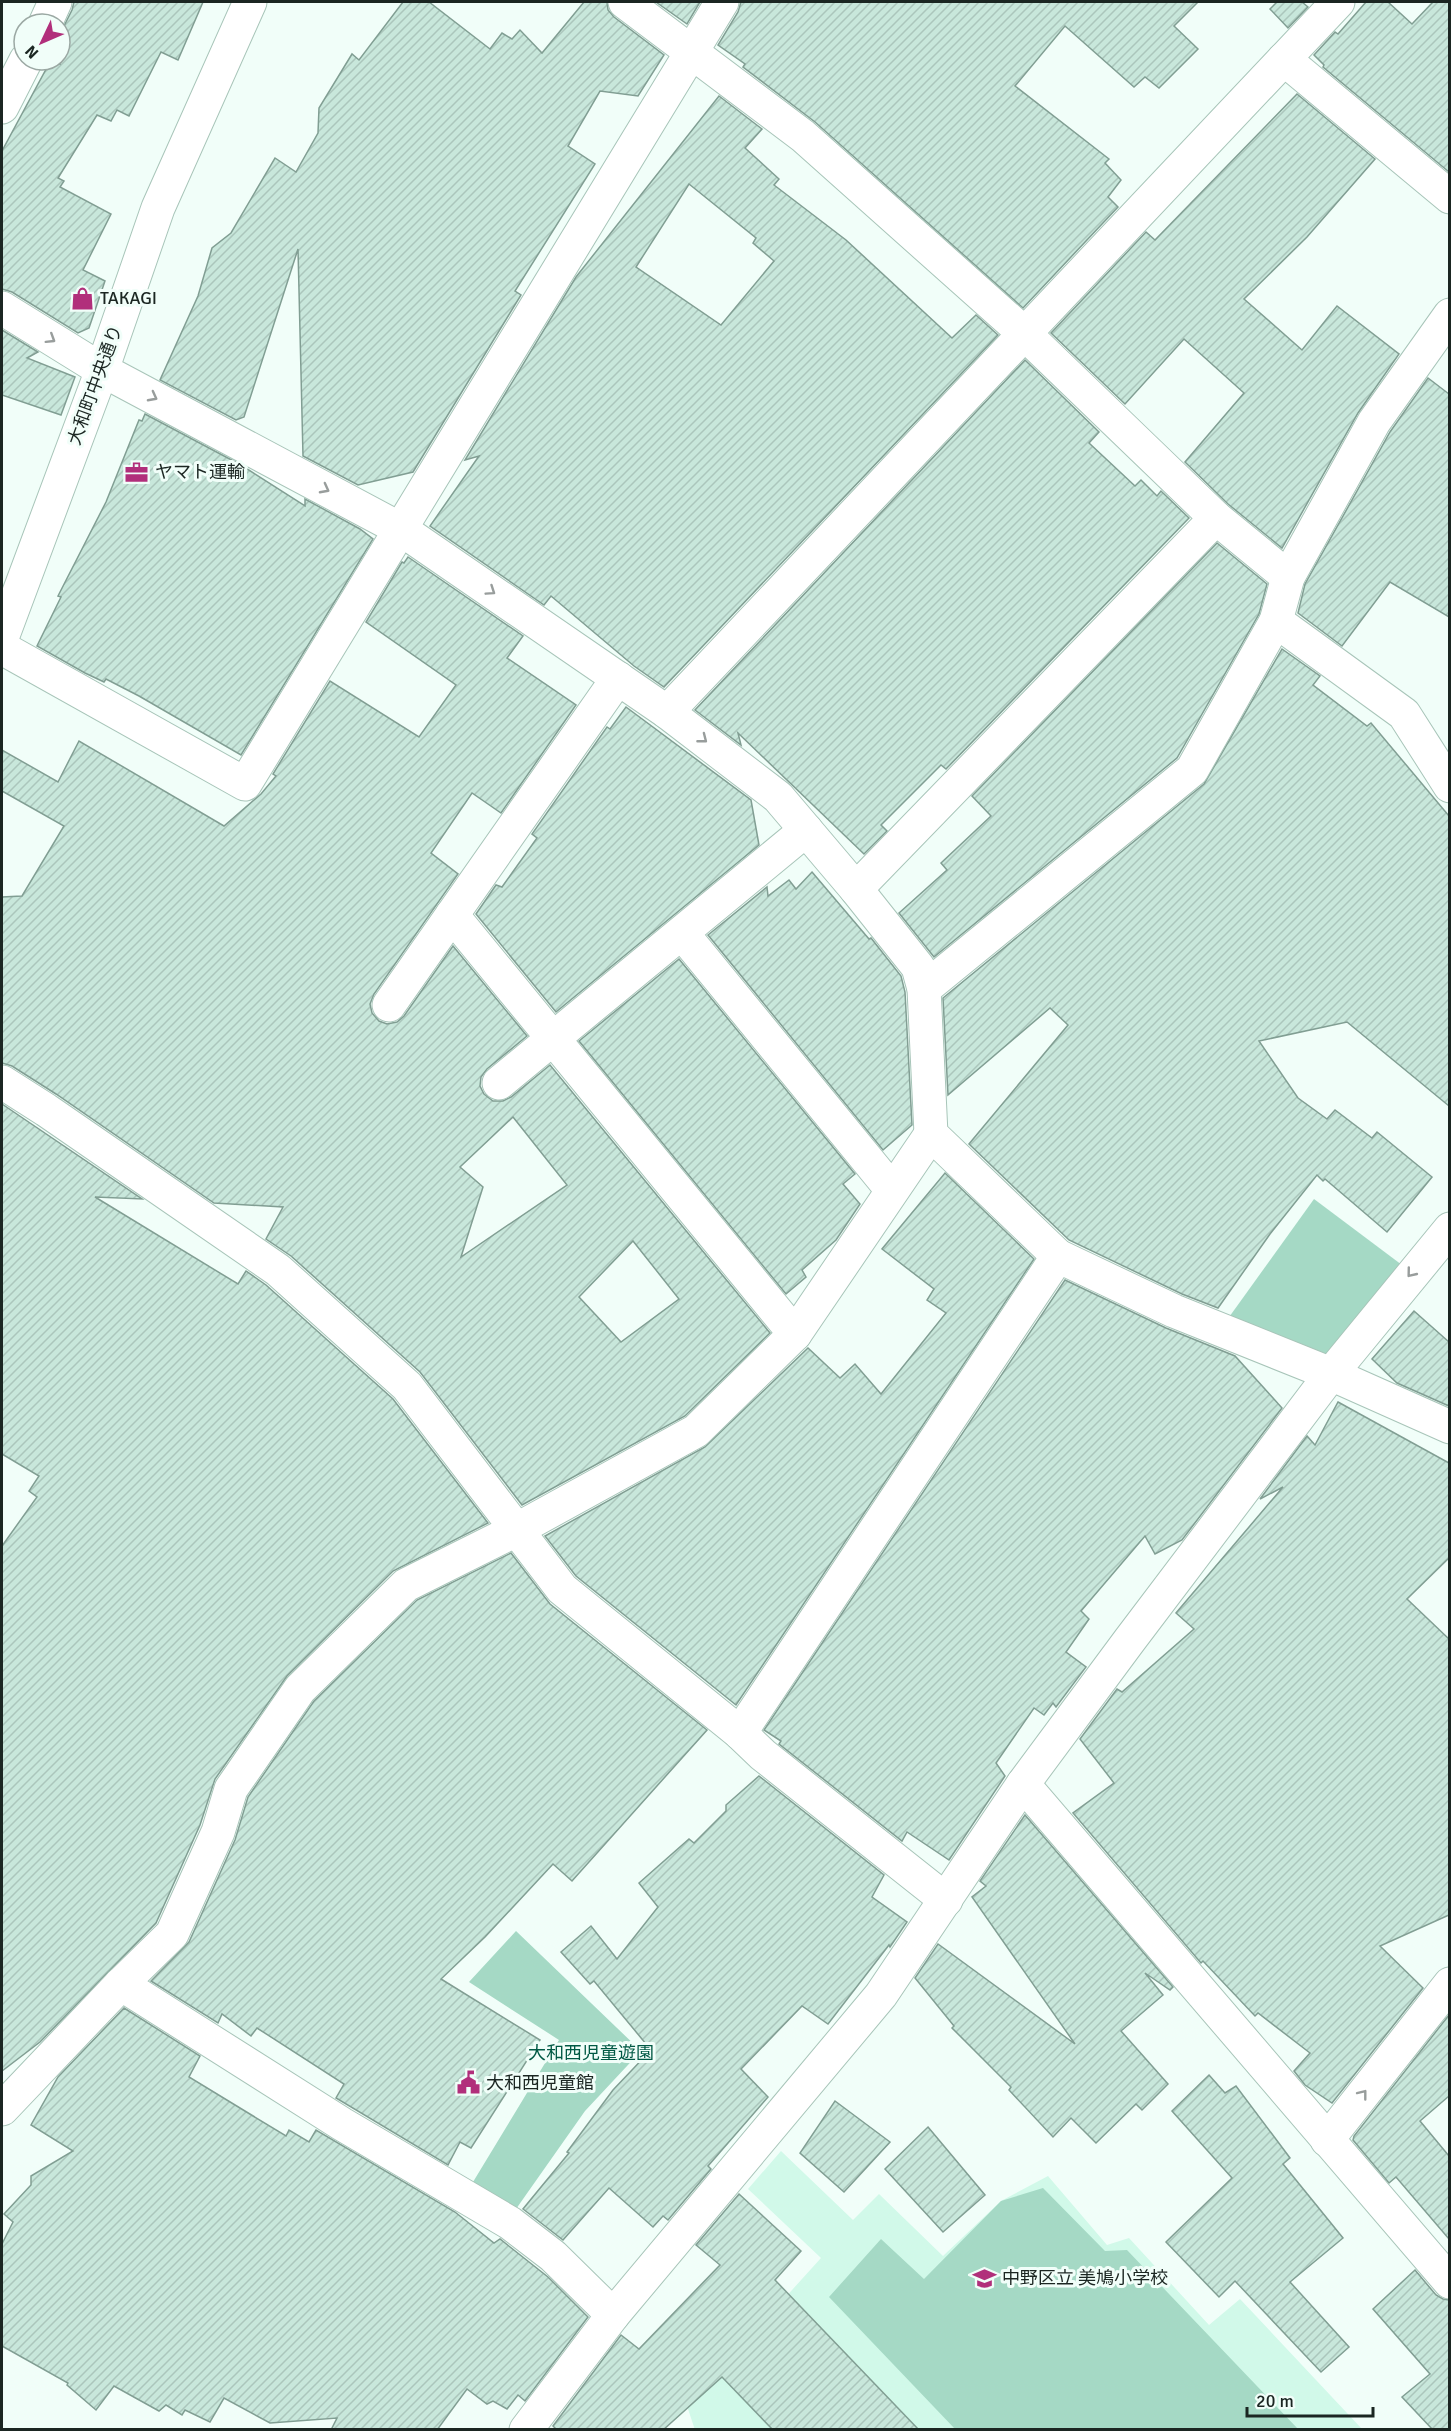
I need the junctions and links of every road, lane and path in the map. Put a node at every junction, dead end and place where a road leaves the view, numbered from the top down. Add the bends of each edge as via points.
1 (250, 2) edge
2 (625, 2) edge
3 (722, 2) edge
4 (1338, 2) edge
5 (692, 53) junction
6 (1284, 59) junction
7 (20, 72) edge
8 (2, 107) edge
9 (1449, 197) edge
10 (2, 308) edge
11 (1449, 315) edge
12 (1025, 334) junction
13 (102, 370) junction
14 (1216, 518) junction
15 (402, 530) junction
16 (1288, 578) junction
17 (1276, 621) junction
18 (2, 638) edge
19 (2, 648) edge
20 (618, 678) junction
21 (667, 712) junction
22 (1449, 786) edge
23 (806, 830) junction
24 (856, 889) junction
25 (452, 915) junction
26 (682, 933) junction
27 (924, 989) junction
28 (389, 1005) dead end
29 (554, 1038) junction
30 (2, 1082) edge
31 (499, 1083) dead end
32 (931, 1134) junction
33 (892, 1191) junction
34 (1449, 1229) edge
35 (1058, 1256) junction
36 (795, 1334) junction
37 (1331, 1374) junction
38 (1449, 1427) edge
39 (516, 1530) junction
40 (740, 1734) junction
41 (1023, 1784) junction
42 (946, 1900) junction
43 (121, 1984) junction
44 (1449, 1984) edge
45 (2, 2109) edge
46 (1327, 2140) junction
47 (1449, 2282) edge
48 (613, 2315) junction
49 (525, 2430) edge

1 - 13 street, 大和町中央通り via 158,208
2 - 5 street
3 - 5 street
4 - 6 street
5 - 12 street via 802,136
5 - 15 street
6 - 9 street
6 - 12 street
7 - 8 street
10 -> 13 street
11 - 16 street via 1374,422
12 - 14 street
12 - 21 street
13 -> 15 street
13 - 18 street, 大和町中央通り
14 - 16 street
14 - 24 street
15 - 19 street via 245,784
15 -> 20 street
16 - 17 street
17 - 22 street via 1404,714
17 - 27 street via 1192,770
20 - 21 street
20 - 25 street
21 -> 23 street via 778,797
23 - 24 street
23 - 26 street
24 - 27 street via 918,967
25 - 28 street
25 - 29 street
26 - 29 street
26 - 33 street
27 - 32 street
29 - 31 street
29 - 36 street
30 - 39 street via 278,1270 407,1386
32 - 33 street
32 - 35 street
33 - 36 street
34 -> 37 street
35 - 37 street via 1174,1311
35 - 40 street
36 - 39 street via 696,1431
37 - 38 street
37 - 41 street
39 - 40 street via 562,1589
39 - 43 street via 406,1585 300,1689 231,1789 218,1832 172,1934
40 - 42 street
41 - 42 street
41 - 46 street
42 - 48 street via 881,1995
43 - 45 street
43 - 48 street via 342,2124 510,2223 553,2256
46 -> 44 street
46 - 47 street
48 - 49 street

